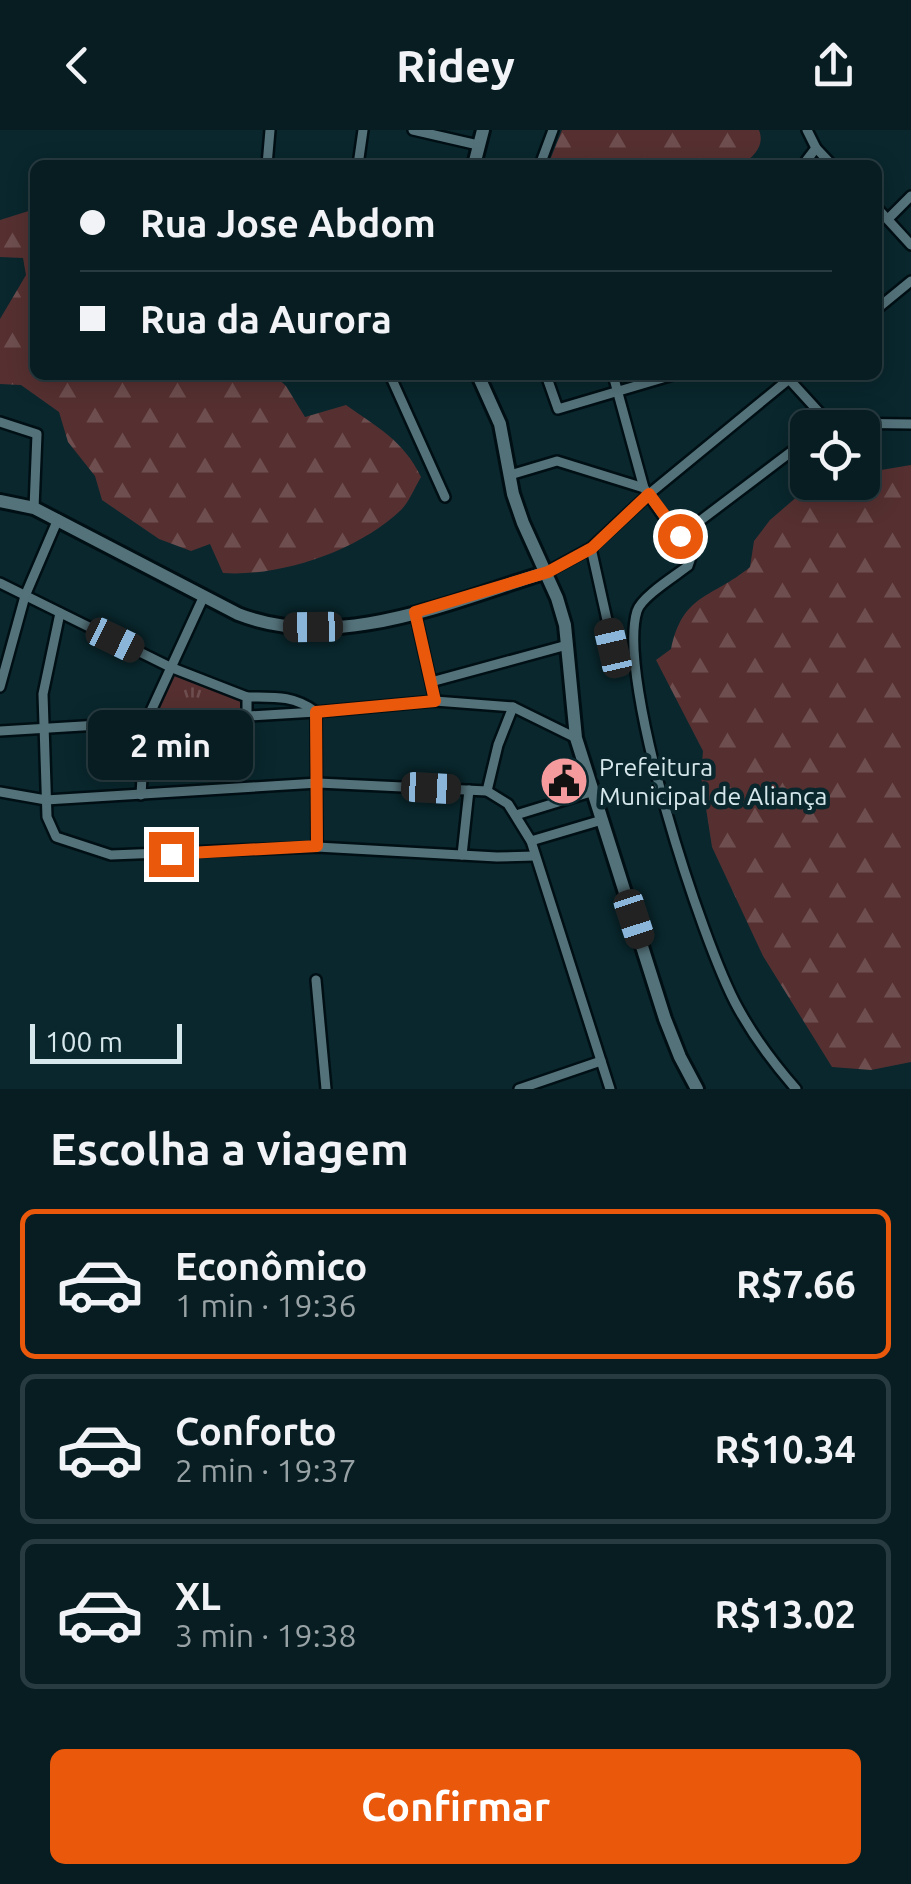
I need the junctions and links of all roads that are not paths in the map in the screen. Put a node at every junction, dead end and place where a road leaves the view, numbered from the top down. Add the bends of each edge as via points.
1 (270, 130) edge
2 (363, 130) edge
3 (412, 130) edge
4 (483, 130) edge
5 (554, 130) edge
6 (807, 130) edge
7 (478, 145) junction
8 (816, 148) junction
9 (267, 160) edge
10 (359, 160) edge
11 (475, 160) edge
12 (542, 160) edge
13 (806, 160) edge
14 (827, 160) edge
15 (911, 196) edge
16 (882, 213) edge
17 (888, 219) junction
18 (911, 244) edge
19 (911, 281) edge
20 (882, 305) edge
21 (392, 380) edge
22 (480, 380) edge
23 (548, 380) edge
24 (614, 380) edge
25 (656, 380) edge
26 (785, 380) edge
27 (791, 380) edge
28 (617, 391) junction
29 (814, 410) edge
30 (0, 422) edge
31 (880, 424) edge
32 (911, 424) edge
33 (790, 453) edge
34 (510, 475) junction
35 (647, 491) junction
36 (444, 497) dead end
37 (0, 500) edge
38 (34, 508) junction
39 (58, 519) junction
40 (680, 536) junction
41 (592, 548) junction
42 (548, 572) junction
43 (0, 583) edge
44 (26, 596) junction
45 (204, 598) junction
46 (415, 612) junction
47 (60, 613) junction
48 (567, 645) junction
49 (613, 648) dead end
50 (170, 667) junction
51 (431, 682) junction
52 (0, 686) edge
53 (247, 697) junction
54 (435, 701) junction
55 (513, 707) junction
56 (316, 712) junction
57 (248, 715) junction
58 (144, 724) junction
59 (43, 730) junction
60 (0, 731) edge
61 (576, 738) junction
62 (318, 783) junction
63 (468, 790) junction
64 (487, 791) junction
65 (594, 791) junction
66 (0, 792) edge
67 (141, 795) junction
68 (46, 800) junction
69 (516, 814) junction
70 (602, 820) junction
71 (531, 842) junction
72 (317, 846) junction
73 (462, 855) junction
74 (535, 856) junction
75 (316, 980) dead end
76 (601, 1062) junction
77 (326, 1089) edge
78 (519, 1089) edge
79 (610, 1089) edge
80 (697, 1089) edge
81 (796, 1089) edge

1 - 9 street
2 - 10 street
3 - 7 street
4 - 7 main road
5 - 12 street
6 - 8 street
7 - 11 main road
8 - 13 street
8 - 14 street
15 - 17 street
16 - 17 street
17 - 18 street
19 - 20 street
21 - 36 street
22 - 34 main road via 500,424
23 - 28 street via 558,409
24 - 28 street
25 - 28 street
26 - 35 street
27 - 29 street
28 - 35 street
30 - 38 street via 38,434
31 - 32 street
33 - 40 street
34 - 35 street via 557,461
34 - 42 main road via 522,523
35 - 40 street
35 - 41 street
37 - 38 main road
38 - 39 main road
39 - 44 street
39 - 45 main road
40 - 81 street via 691,562 636,613 640,702 712,951 737,1006
41 - 42 street
41 - 49 street
42 - 46 main road
42 - 48 main road
43 - 44 street
44 - 47 street
44 - 52 street
45 - 46 main road via 258,622 290,627 374,622
45 - 50 street
46 - 51 street
47 - 50 street
47 - 59 street via 42,694
48 - 51 street
48 - 61 main road
50 - 53 street
50 - 58 street
51 - 54 street
53 - 56 street via 287,697
53 - 57 street
54 - 55 street
54 - 56 street
55 - 61 street
55 - 64 street
56 - 57 street
56 - 62 street
57 - 58 street
58 - 59 street
58 - 67 street
59 - 60 street
59 - 68 street
61 - 65 main road
62 - 63 street
62 - 67 street
62 - 72 street
63 - 64 street
63 - 73 street
64 - 69 street
65 - 69 street
65 - 70 main road
66 - 68 street
67 - 68 street
68 - 72 street via 56,837 112,855
69 - 71 street
70 - 71 street
70 - 80 main road via 665,1019
71 - 74 street
72 - 73 street
73 - 74 street
74 - 76 street
75 - 77 street
76 - 78 street
76 - 79 street

